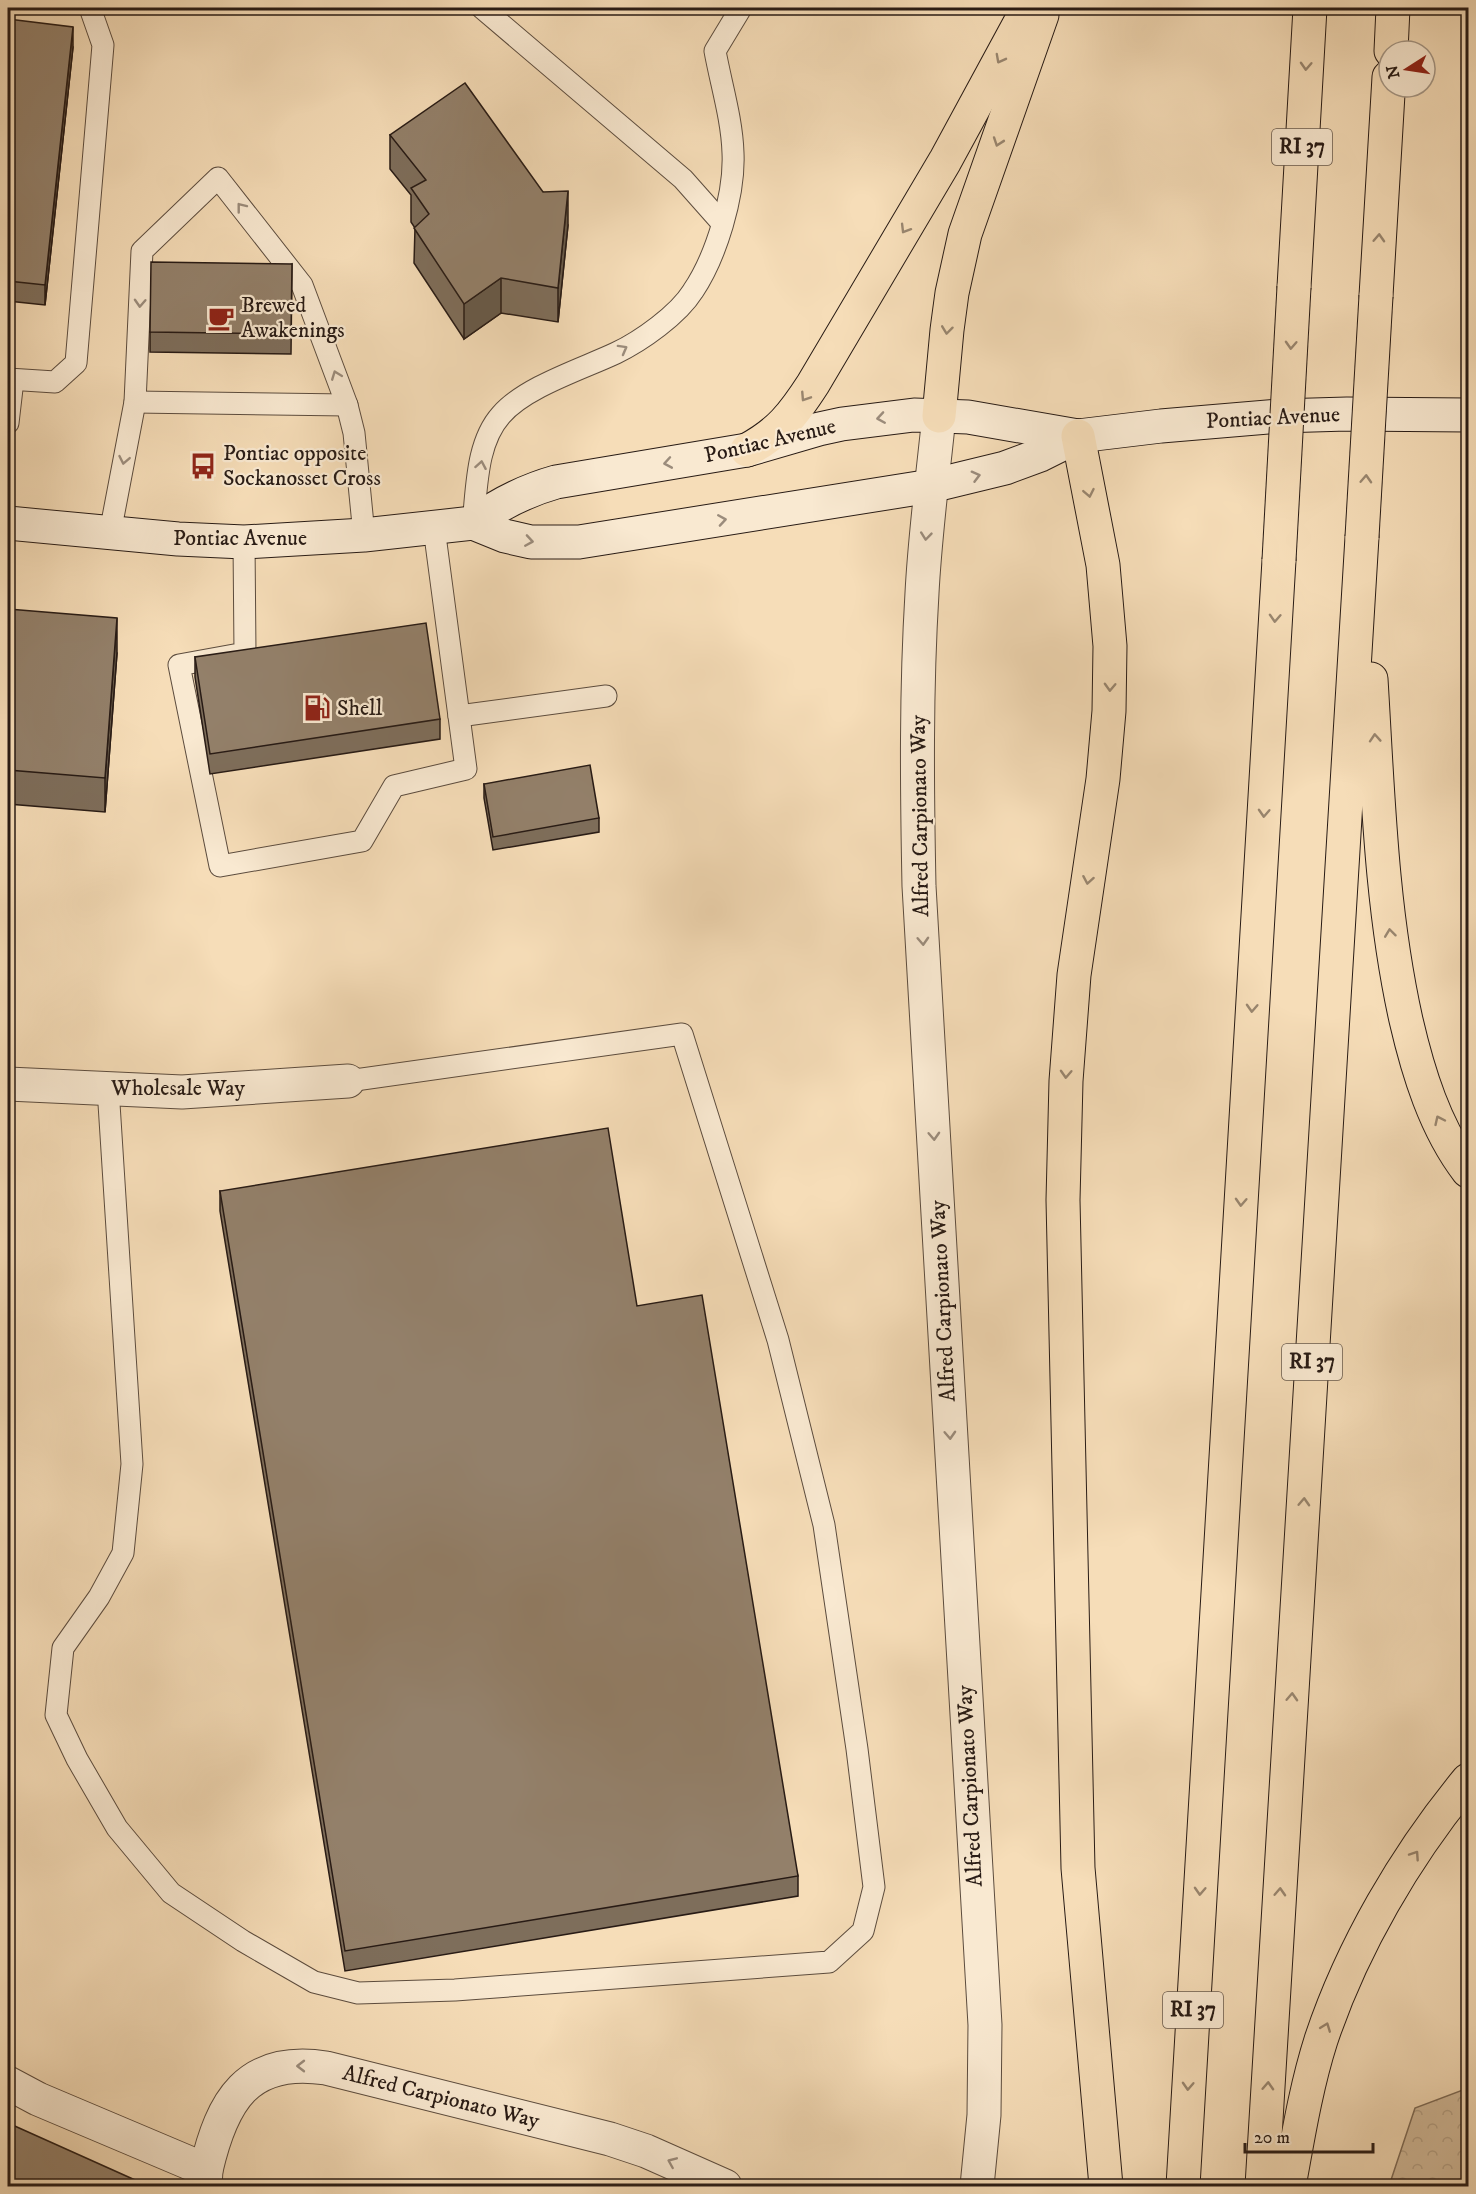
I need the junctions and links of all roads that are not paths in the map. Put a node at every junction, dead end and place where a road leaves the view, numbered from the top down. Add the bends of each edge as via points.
1 (90, 8) edge
2 (482, 8) edge
3 (741, 8) edge
4 (1028, 8) edge
5 (1045, 8) edge
6 (1310, 8) edge
7 (1393, 8) edge
8 (1391, 39) edge
9 (1388, 99) edge
10 (722, 223) junction
11 (10, 379) edge
12 (135, 402) junction
13 (347, 405) junction
14 (1468, 415) edge
15 (939, 416) junction
16 (8, 423) edge
17 (1078, 436) junction
18 (747, 450) junction
19 (932, 486) junction
20 (8, 523) edge
21 (473, 523) junction
22 (434, 528) junction
23 (110, 533) junction
24 (364, 535) junction
25 (1362, 537) junction
26 (244, 542) junction
27 (606, 696) dead end
28 (459, 716) junction
29 (348, 1081) joint
30 (8, 1084) edge
31 (108, 1088) junction
32 (1468, 1171) edge
33 (1468, 1780) edge
34 (8, 2084) edge
35 (206, 2178) edge
36 (725, 2187) edge
37 (977, 2187) edge
38 (1106, 2187) edge
39 (1183, 2187) edge
40 (1262, 2187) edge
41 (1289, 2187) edge

1 - 11 lane via 103,45 76,363 55,382
2 - 10 lane via 682,179
3 - 10 lane via 715,51 733,155 733,175
4 -> 18 highway via 945,161 797,410 770,437
5 -> 15 highway via 965,234 946,330
6 -> 39 highway, RI 37, bridge
7 - 8 highway
25 -> 9 highway, RI 37, bridge
21 -> 10 lane via 483,451 500,415 529,392 623,350 675,311 693,292
11 - 16 lane
12 - 13 lane
13 -> 12 lane via 302,285 218,178 142,251
12 -> 23 lane
13 - 24 lane via 356,442
14 - 17 street, Pontiac Avenue via 1279,416
15 - 17 street, Pontiac Avenue
15 -> 18 street, Pontiac Avenue via 890,417 842,424
15 - 19 street, Alfred Carpionato Way
19 -> 17 street, Pontiac Avenue via 1005,468
17 -> 38 highway via 1103,565 1110,645 1103,779 1074,975 1063,1200 1078,1868
18 -> 21 street, Pontiac Avenue via 556,482 512,498
21 -> 19 street, Pontiac Avenue via 531,542 579,542
19 -> 37 street, Alfred Carpionato Way via 924,552 919,658 919,875 984,2004 986,2074
20 - 23 street, Pontiac Avenue
21 - 22 street, Pontiac Avenue
22 - 24 street, Pontiac Avenue
22 - 28 lane
23 - 26 street, Pontiac Avenue
24 - 26 street, Pontiac Avenue
32 -> 25 highway via 1424,1086 1399,989 1384,883
40 -> 25 highway, RI 37
26 - 28 lane via 245,653 179,665 220,866 362,841 394,786 466,769
27 - 28 lane
29 - 31 street, Wholesale Way via 182,1092
29 - 31 lane via 682,1034 778,1340 824,1525 874,1887 864,1931 829,1962 455,1990 358,1993 314,1982 171,1893 117,1828 56,1715 63,1648 99,1597 123,1553 132,1464
30 - 31 street, Wholesale Way
41 -> 33 highway via 1309,2083 1353,1958 1396,1882
34 - 35 street
36 -> 35 street, Alfred Carpionato Way via 610,2139 308,2066 273,2070 247,2084 236,2096 220,2121

